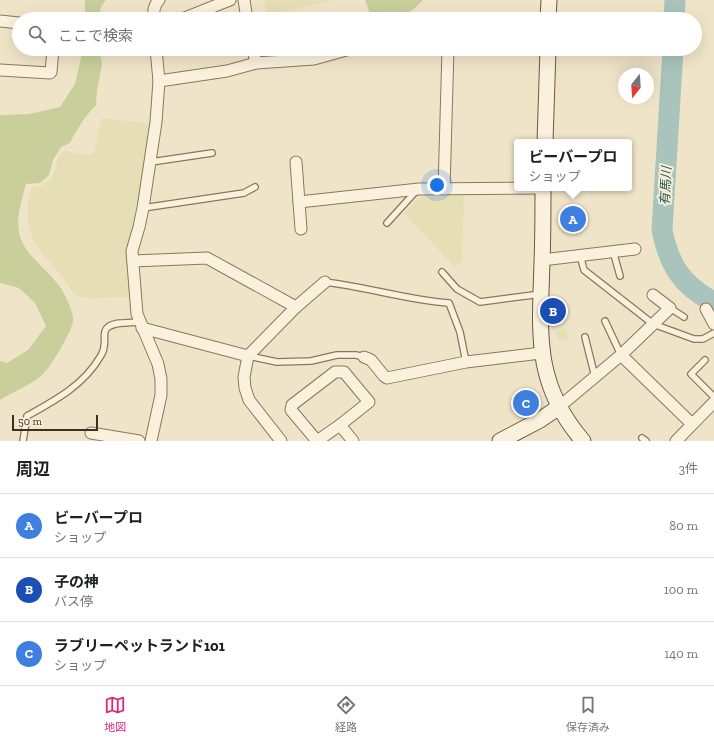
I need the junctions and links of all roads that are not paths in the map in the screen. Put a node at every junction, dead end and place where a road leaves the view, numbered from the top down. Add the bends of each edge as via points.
1 (159, 0) edge
2 (230, 0) edge
3 (244, 0) edge
4 (549, 0) edge
5 (153, 12) edge
6 (200, 12) edge
7 (247, 12) edge
8 (548, 12) edge
9 (0, 21) edge
10 (12, 22) edge
11 (52, 56) edge
12 (157, 56) edge
13 (254, 56) edge
14 (300, 56) edge
15 (448, 56) edge
16 (548, 56) edge
17 (256, 63) junction
18 (0, 70) edge
19 (160, 81) junction
20 (544, 139) edge
21 (212, 153) dead end
22 (151, 162) junction
23 (296, 162) dead end
24 (255, 187) dead end
25 (514, 188) edge
26 (419, 189) junction
27 (444, 189) junction
28 (543, 191) edge
29 (299, 202) junction
30 (143, 208) junction
31 (387, 222) dead end
32 (301, 228) dead end
33 (635, 249) dead end
34 (613, 251) junction
35 (580, 255) junction
36 (542, 260) junction
37 (133, 261) junction
38 (442, 272) dead end
39 (620, 276) dead end
40 (325, 282) joint
41 (541, 294) junction
42 (653, 295) dead end
43 (296, 307) junction
44 (670, 308) junction
45 (714, 313) edge
46 (684, 317) dead end
47 (605, 321) dead end
48 (653, 324) junction
49 (714, 324) edge
50 (141, 325) junction
51 (714, 333) edge
52 (585, 337) dead end
53 (542, 353) junction
54 (620, 355) junction
55 (248, 356) junction
56 (364, 357) joint
57 (705, 360) dead end
58 (466, 362) junction
59 (595, 376) junction
60 (714, 397) edge
61 (714, 402) edge
62 (559, 407) junction
63 (692, 424) junction
64 (340, 425) junction
65 (91, 432) dead end
66 (23, 441) edge
67 (139, 441) edge
68 (151, 441) edge
69 (281, 441) edge
70 (353, 441) edge
71 (500, 441) edge
72 (583, 441) edge
73 (676, 441) edge

1 - 5 street
2 - 6 street
3 - 7 street
4 - 8 street
9 - 10 street
11 - 18 street via 50,73
12 - 19 street
13 - 17 street
14 - 17 street
15 - 27 street
16 - 20 street
17 - 19 street via 227,71
19 - 22 street
21 - 22 lane
22 - 30 street
23 - 29 street
24 - 30 lane via 244,193
25 - 27 street
26 - 27 street
26 - 29 street
26 - 31 lane
28 - 36 street
29 - 32 street
30 - 37 street via 132,251
33 - 34 street
34 - 35 street
34 - 39 lane
35 - 36 street
35 - 48 lane via 584,270
36 - 41 street
37 - 43 street via 207,258
37 - 50 street via 135,296
38 - 41 lane via 457,289 480,302
40 - 43 street
40 - 58 lane via 429,302 449,303 460,332
41 - 53 street
42 - 44 street
43 - 55 street
44 - 46 lane
44 - 48 street
45 - 49 street via 706,309
47 - 54 lane
48 - 51 lane via 694,339 703,339
48 - 54 street
50 - 55 street
50 - 66 lane via 116,324 108,327 100,357 83,380 26,416
50 - 68 street via 158,364 161,379 161,396
52 - 59 lane
53 - 58 street
53 - 62 street via 548,383
54 - 59 street
54 - 63 street
55 - 56 lane via 277,362 311,361 337,355
55 - 69 street via 244,377 249,400
56 - 58 street via 371,360 386,378
57 - 60 lane via 691,374
59 - 62 street
61 - 63 street
62 - 71 street
62 - 72 street
63 - 73 street
64 - 64 street via 316,440 291,410 292,405 335,372 344,372 369,402
64 - 70 street
65 - 67 street

